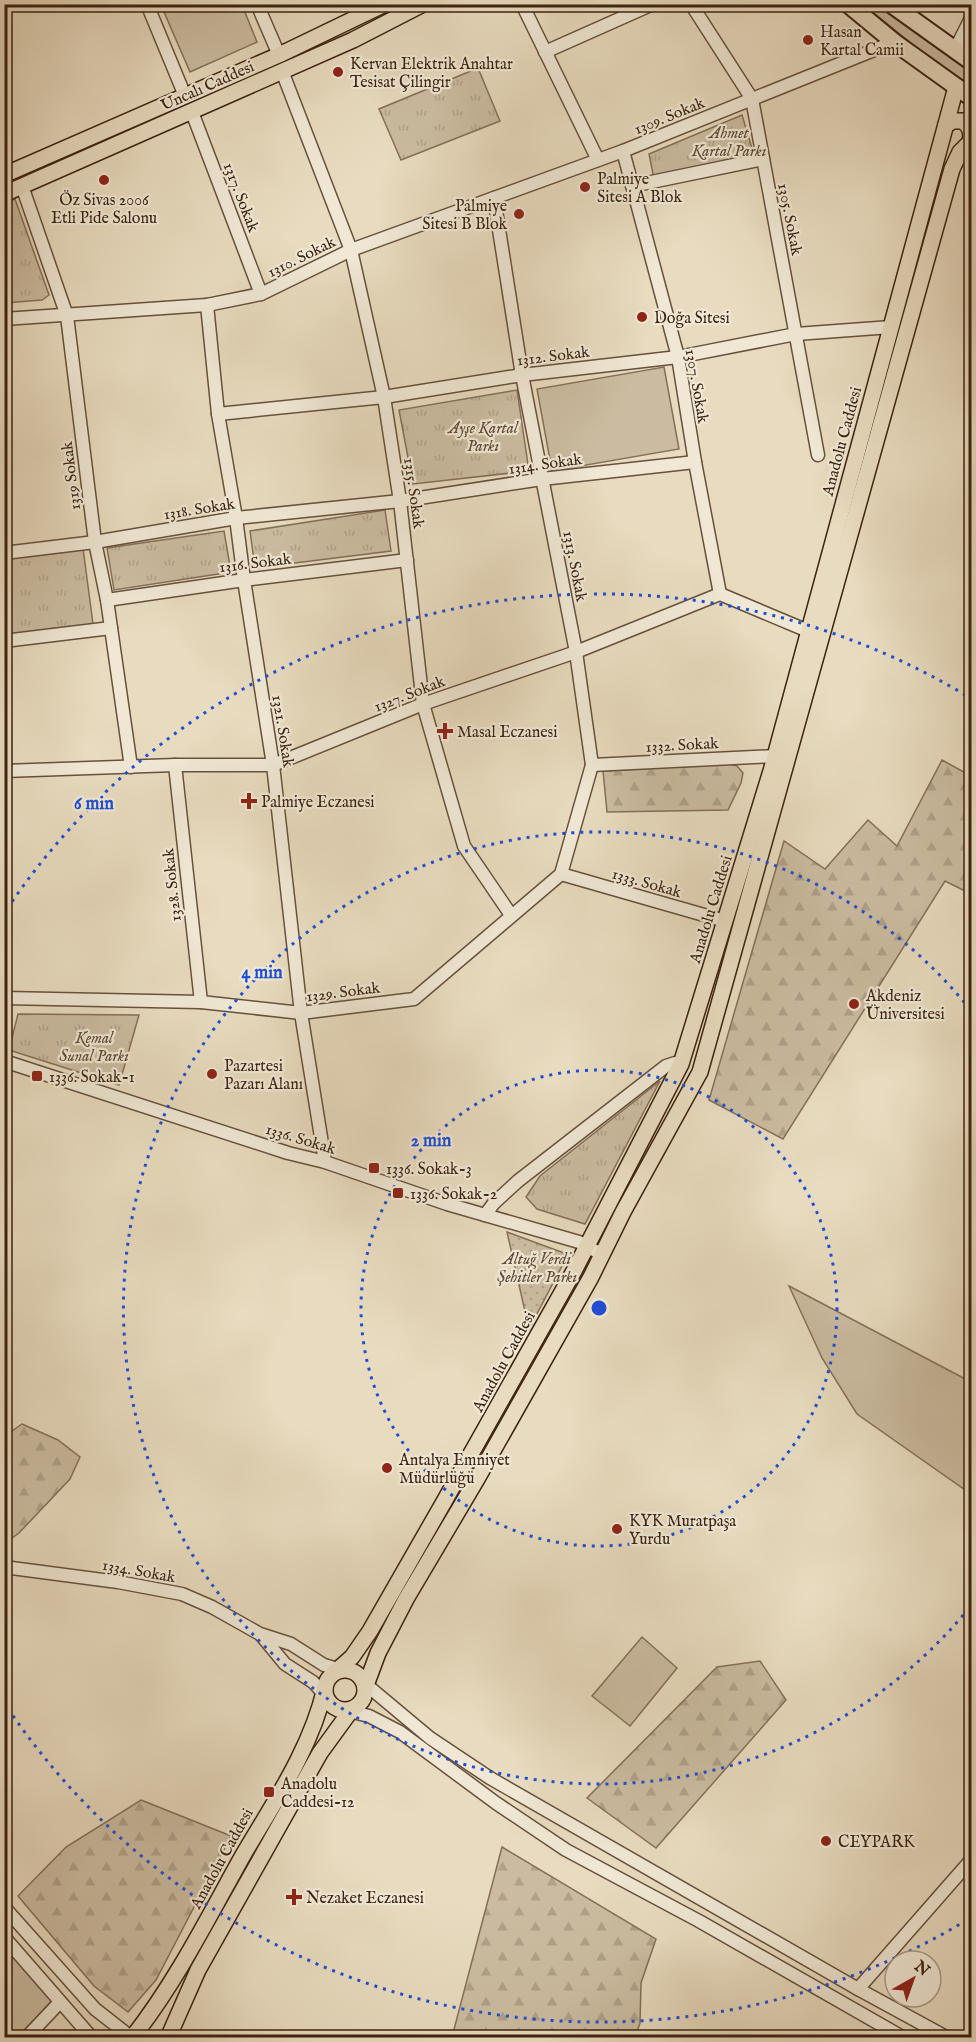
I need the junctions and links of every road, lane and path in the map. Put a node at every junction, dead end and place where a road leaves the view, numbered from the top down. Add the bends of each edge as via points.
1 (147, 4) edge
2 (256, 4) edge
3 (385, 4) edge
4 (423, 4) edge
5 (522, 4) edge
6 (654, 4) edge
7 (691, 4) edge
8 (848, 4) edge
9 (891, 4) edge
10 (972, 16) edge
11 (894, 42) junction
12 (954, 50) junction
13 (545, 52) junction
14 (279, 55) junction
15 (972, 62) edge
16 (282, 71) junction
17 (956, 87) junction
18 (185, 96) junction
19 (972, 98) edge
20 (752, 99) junction
21 (192, 112) junction
22 (946, 125) junction
23 (971, 141) edge
24 (623, 152) junction
25 (763, 159) junction
26 (598, 160) junction
27 (4, 175) edge
28 (22, 186) junction
29 (632, 186) junction
30 (4, 194) edge
31 (494, 198) junction
32 (351, 250) junction
33 (261, 294) junction
34 (207, 305) junction
35 (67, 316) junction
36 (4, 320) edge
37 (891, 327) junction
38 (796, 334) junction
39 (678, 357) junction
40 (522, 375) junction
41 (384, 397) junction
42 (218, 414) junction
43 (818, 455) dead end
44 (695, 462) junction
45 (542, 479) junction
46 (400, 501) junction
47 (236, 518) junction
48 (95, 542) junction
49 (4, 553) edge
50 (406, 560) junction
51 (244, 580) junction
52 (720, 594) junction
53 (107, 600) junction
54 (111, 628) junction
55 (808, 632) junction
56 (4, 641) edge
57 (576, 652) junction
58 (423, 704) junction
59 (775, 756) junction
60 (174, 765) junction
61 (273, 765) junction
62 (592, 765) junction
63 (130, 767) junction
64 (4, 771) edge
65 (561, 874) junction
66 (511, 915) junction
67 (725, 921) junction
68 (4, 998) edge
69 (201, 1002) junction
70 (301, 1013) junction
71 (4, 1061) edge
72 (681, 1064) junction
73 (326, 1162) junction
74 (485, 1215) junction
75 (587, 1248) junction
76 (603, 1255) junction
77 (4, 1567) edge
78 (260, 1634) junction
79 (338, 1670) junction
80 (365, 1685) junction
81 (324, 1692) junction
82 (349, 1710) junction
83 (972, 1859) edge
84 (4, 1906) edge
85 (4, 1937) edge
86 (858, 1989) junction
87 (60, 2002) junction
88 (26, 2037) edge
89 (92, 2037) edge
90 (132, 2037) edge
91 (168, 2037) edge
92 (904, 2037) edge
93 (948, 2037) edge

1 - 18 street
2 - 14 street
3 - 14 main road, Uncalı Caddesi
4 - 16 main road, Uncalı Caddesi
5 - 13 street
6 - 13 street
7 - 20 street, 1305. Sokak
8 - 11 highway
9 - 12 highway
10 - 12 street
11 - 17 highway
11 - 20 street, 1309. Sokak
12 - 15 highway
13 - 26 street
14 - 18 main road, Uncalı Caddesi
16 - 21 main road, Uncalı Caddesi
16 - 32 street, 1315. Sokak
17 - 19 highway
17 - 22 main road, Anadolu Caddesi
18 - 27 main road, Uncalı Caddesi
20 - 24 street, 1309. Sokak
20 - 25 street, 1305. Sokak
21 - 28 main road, Uncalı Caddesi
21 - 33 street, 1317. Sokak
22 - 23 main road via 963,121 969,127
22 - 37 main road, Anadolu Caddesi
23 - 76 main road, Anadolu Caddesi via 952,169 700,1072
24 - 26 street, 1309. Sokak
24 - 29 street, 1307. Sokak
25 - 29 street
25 - 38 street, 1305. Sokak
26 - 31 street, 1310. Sokak
28 - 30 main road, Uncalı Caddesi
28 - 35 street, 1319 Sokak
29 - 39 street, 1307. Sokak
31 - 32 street, 1310. Sokak
31 - 40 street, 1313. Sokak
32 - 33 street, 1310. Sokak
32 - 41 street, 1315. Sokak
33 - 34 street, 1310. Sokak
34 - 35 street, 1310. Sokak
34 - 42 street, 1321. Sokak
35 - 36 street, 1310. Sokak
35 - 48 street, 1319 Sokak
37 - 38 street, 1312. Sokak
37 - 55 main road, Anadolu Caddesi
38 - 39 street, 1312. Sokak
38 - 43 street, 1305. Sokak
39 - 40 street, 1312. Sokak
39 - 44 street, 1307. Sokak
40 - 41 street, 1312. Sokak
40 - 45 street, 1313. Sokak
41 - 42 street, 1312. Sokak
41 - 46 street, 1315. Sokak
42 - 47 street, 1321. Sokak
44 - 45 street, 1314. Sokak
44 - 52 street, 1307. Sokak
45 - 46 street, 1314. Sokak
45 - 57 street, 1313. Sokak
46 - 47 street, 1318. Sokak
46 - 50 street, 1315. Sokak
47 - 48 street, 1318. Sokak
47 - 51 street, 1321. Sokak
48 - 49 street, 1318. Sokak
48 - 53 street, 1319 Sokak
50 - 51 street, 1316. Sokak
50 - 58 street, 1315. Sokak
51 - 53 street, 1316. Sokak
51 - 61 street, 1321. Sokak
52 - 55 street
52 - 57 street, 1327. Sokak
53 - 54 street, 1319 Sokak
54 - 56 street
54 - 63 street, 1319 Sokak
55 - 59 main road, Anadolu Caddesi
57 - 58 street, 1327. Sokak
57 - 62 street, 1313. Sokak
58 - 61 street, 1327. Sokak
58 - 66 street, 1315. Sokak via 464,846
59 - 62 street, 1332. Sokak
59 - 67 main road, Anadolu Caddesi
60 - 61 street, 1327. Sokak
60 - 63 street, 1327. Sokak
60 - 69 street, 1328. Sokak
61 - 70 street, 1321. Sokak
62 - 65 street, 1313. Sokak
63 - 64 street, 1327. Sokak
65 - 66 street
65 - 67 street, 1333. Sokak
66 - 70 street, 1329. Sokak via 414,999
67 - 72 main road, Anadolu Caddesi
68 - 69 street, 1329. Sokak
69 - 70 street, 1329. Sokak
70 - 73 street, 1321. Sokak
71 - 73 street, 1336. Sokak
72 - 74 street via 666,1066 518,1181
72 - 75 main road, Anadolu Caddesi
73 - 74 street, 1336. Sokak
74 - 75 street, 1336. Sokak via 579,1242
75 - 76 street, 1336. Sokak
75 - 79 main road, Anadolu Caddesi via 370,1632
76 - 80 main road, Anadolu Caddesi via 406,1599
77 - 78 street, 1334. Sokak via 182,1594
78 - 79 street, 1334. Sokak via 291,1644
78 - 81 street, 1334. Sokak via 285,1664
79 - 80 main road via 355,1672
79 - 81 main road via 330,1676
80 - 82 main road via 362,1700
80 - 86 street via 430,1738 490,1778
81 - 82 main road via 333,1706
81 - 90 main road, Anadolu Caddesi via 295,1764 172,1981
82 - 91 main road via 320,1753 198,1970
82 - 92 street via 400,1732 566,1850
83 - 86 street
84 - 90 street via 95,2009
85 - 87 street
86 - 93 street
87 - 88 street
87 - 89 street

